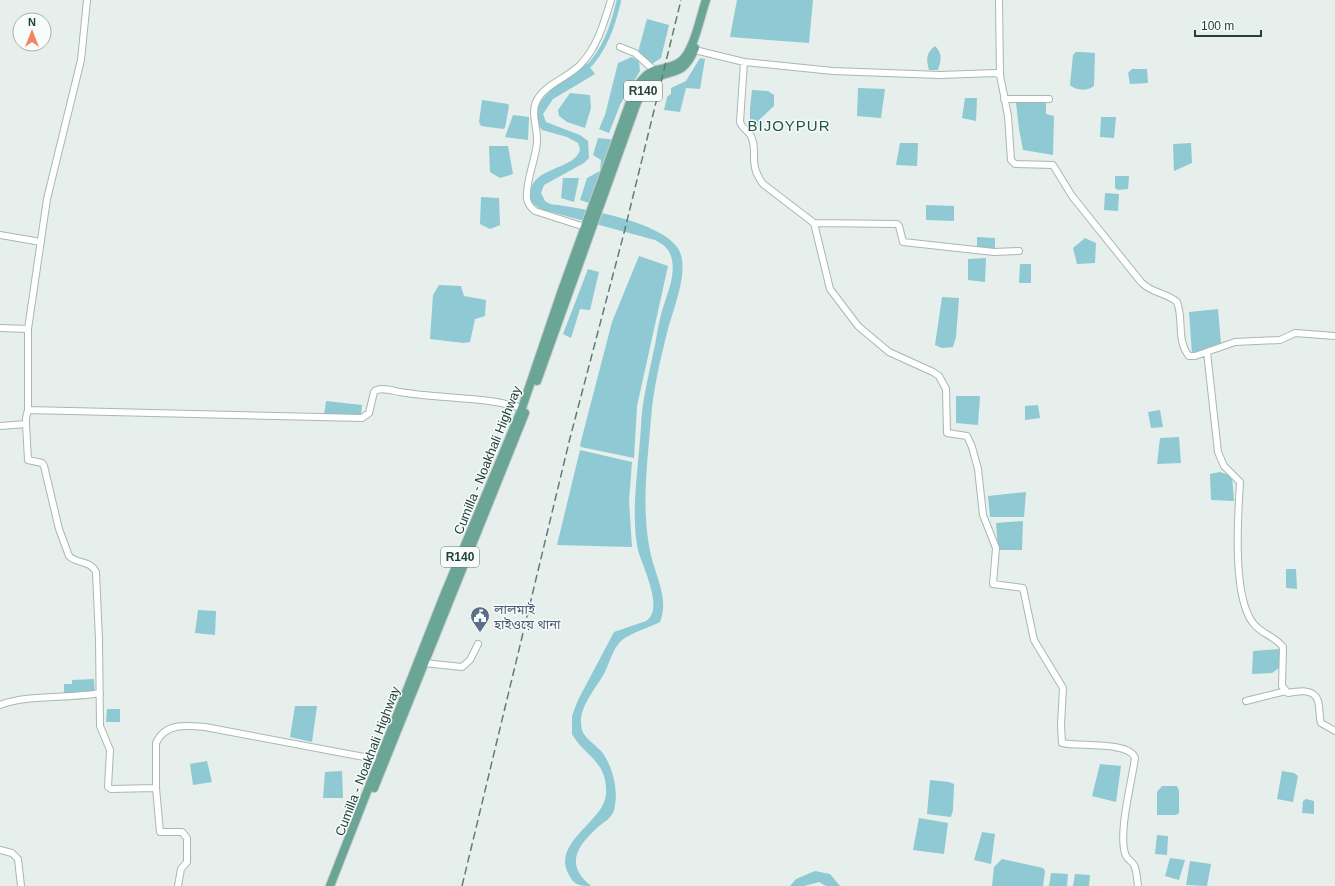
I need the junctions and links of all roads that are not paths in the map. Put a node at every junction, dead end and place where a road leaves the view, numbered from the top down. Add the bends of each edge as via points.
1 (87, 0) edge
2 (611, 0) edge
3 (706, 0) edge
4 (711, 0) edge
5 (999, 1) dead end
6 (620, 47) dead end
7 (691, 51) junction
8 (744, 62) junction
9 (654, 70) junction
10 (1000, 74) junction
11 (1004, 99) junction
12 (1049, 99) dead end
13 (615, 153) junction
14 (814, 223) junction
15 (588, 228) junction
16 (0, 235) edge
17 (41, 242) junction
18 (1019, 251) dead end
19 (0, 328) edge
20 (28, 329) junction
21 (1335, 336) edge
22 (1207, 352) junction
23 (522, 408) junction
24 (28, 410) junction
25 (26, 424) junction
26 (0, 426) edge
27 (502, 461) junction
28 (478, 644) dead end
29 (424, 663) junction
30 (1286, 691) junction
31 (100, 694) junction
32 (1246, 701) dead end
33 (0, 705) edge
34 (1335, 731) edge
35 (380, 760) junction
36 (156, 788) junction
37 (0, 850) edge
38 (21, 886) edge
39 (178, 886) edge
40 (330, 886) edge
41 (336, 886) edge
42 (1138, 886) edge

1 - 17 street via 81,60 50,185
2 - 15 street via 591,51 579,66 545,90 537,100 534,112 537,141 527,193 530,206 535,211
3 - 7 main road, R140
4 - 7 main road, R140
5 - 10 street
6 - 9 street via 635,53
7 - 8 street
7 - 9 main road, R140 via 678,63
7 - 13 main road, R140 via 688,63 681,69 656,78 643,89
8 - 10 street via 833,71
8 - 14 street via 740,122 751,137 756,176
9 - 13 main road, R140 via 634,91
10 - 11 street
11 - 12 street
11 - 22 street via 1008,116 1010,160 1053,165 1072,196 1141,282 1151,292 1178,302 1182,342 1188,355 1196,356
13 - 15 main road, Cumilla - Noakhali Highway / R140
14 - 18 street via 897,224 903,242 994,252
14 - 42 street via 830,289 858,326 889,352 933,372 943,382 946,389 947,433 967,436 978,469 983,515 996,548 993,584 1023,588 1034,640 1063,688 1062,743 1113,747 1134,754 1125,815 1124,843 1126,856 1136,869
15 - 23 main road, Cumilla - Noakhali Highway / R140
15 - 27 main road, R140 via 527,410
16 - 17 street
17 - 20 street
19 - 20 street
20 - 24 street
21 - 22 street via 1295,333 1280,340 1234,342
22 - 30 street via 1218,452 1224,466 1240,482 1237,522 1245,603 1249,617 1258,630 1283,647 1282,686
23 - 24 street via 496,401 379,389 374,392 369,413 362,418
23 - 27 main road, Cumilla - Noakhali Highway / R140
24 - 25 street
25 - 26 street
25 - 31 street via 28,460 42,463 44,466 68,556 90,564 96,572
27 - 29 main road, R140
27 - 35 main road, Cumilla - Noakhali Highway / R140
28 - 29 street via 470,660 462,668
29 - 41 main road, R140
30 - 32 street
30 - 34 street via 1288,694 1305,691 1314,696 1318,701 1321,723
31 - 33 street via 18,699
31 - 36 street via 100,726 110,750 109,788
35 - 36 street via 205,727 179,725 162,734 156,743
35 - 40 main road, Cumilla - Noakhali Highway / R140
36 - 39 street via 160,832 182,832 187,838 187,862 181,869
37 - 38 street via 12,853 18,859

